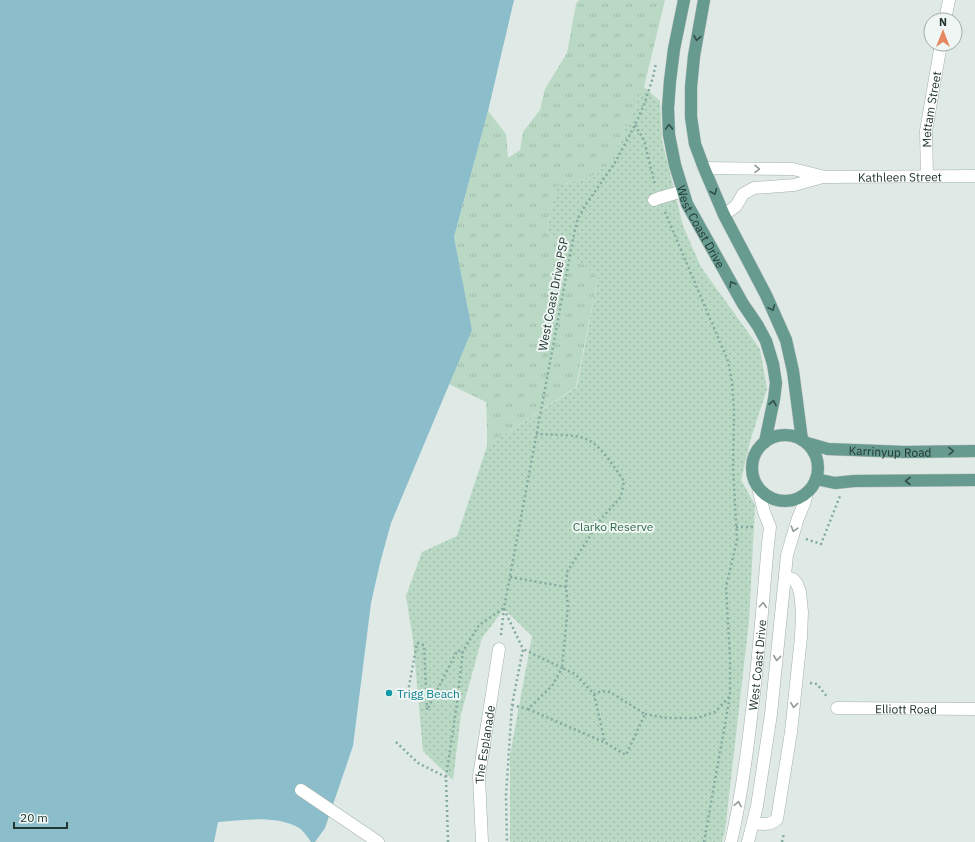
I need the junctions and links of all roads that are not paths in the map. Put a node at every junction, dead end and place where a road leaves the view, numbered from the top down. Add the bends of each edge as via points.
1 (684, 0) edge
2 (704, 0) edge
3 (949, 0) edge
4 (947, 12) edge
5 (940, 52) edge
6 (704, 168) junction
7 (926, 176) junction
8 (975, 176) edge
9 (824, 177) junction
10 (683, 191) junction
11 (656, 199) road end
12 (724, 215) junction
13 (765, 442) junction
14 (804, 442) junction
15 (975, 451) edge
16 (816, 479) junction
17 (975, 480) edge
18 (758, 487) junction
19 (807, 493) junction
20 (785, 577) junction
21 (499, 649) road end
22 (837, 708) dead end
23 (975, 709) edge
24 (301, 790) dead end
25 (753, 823) junction
26 (378, 842) edge
27 (482, 842) edge
28 (730, 842) edge
29 (748, 842) edge

10 -> 1 main road, West Coast Drive via 669,135 668,108 674,49
2 -> 6 main road, West Coast Drive via 691,87 691,117 695,144
3 - 4 street
5 - 7 street, Mettam Street via 926,131
6 -> 9 street, Kathleen Street via 793,169
6 -> 12 main road, West Coast Drive
7 - 8 street, Kathleen Street
7 - 9 street, Kathleen Street
9 - 12 street, Kathleen Street via 794,185 754,188 743,194 736,206
10 - 11 street
13 -> 10 main road, West Coast Drive via 776,383 766,341 687,204
12 -> 14 main road, West Coast Drive via 766,295 786,340
13 - 14 main road via 786,435
13 - 18 main road via 753,459 752,474
14 -> 15 main road, Karrinyup Road via 828,449
14 - 16 main road via 817,460
17 -> 16 main road via 835,483
16 - 19 main road
18 - 19 main road via 770,498 786,501 797,499
28 -> 18 street, West Coast Drive via 748,750 770,527
19 -> 20 street, West Coast Drive via 787,555
20 -> 25 street, West Coast Drive via 771,714
20 -> 25 street via 793,579 797,584 802,612 791,732 776,819 769,824
21 - 27 street, The Esplanade via 479,776
22 - 23 street, Elliott Road
24 - 26 street
25 - 29 street, West Coast Drive

